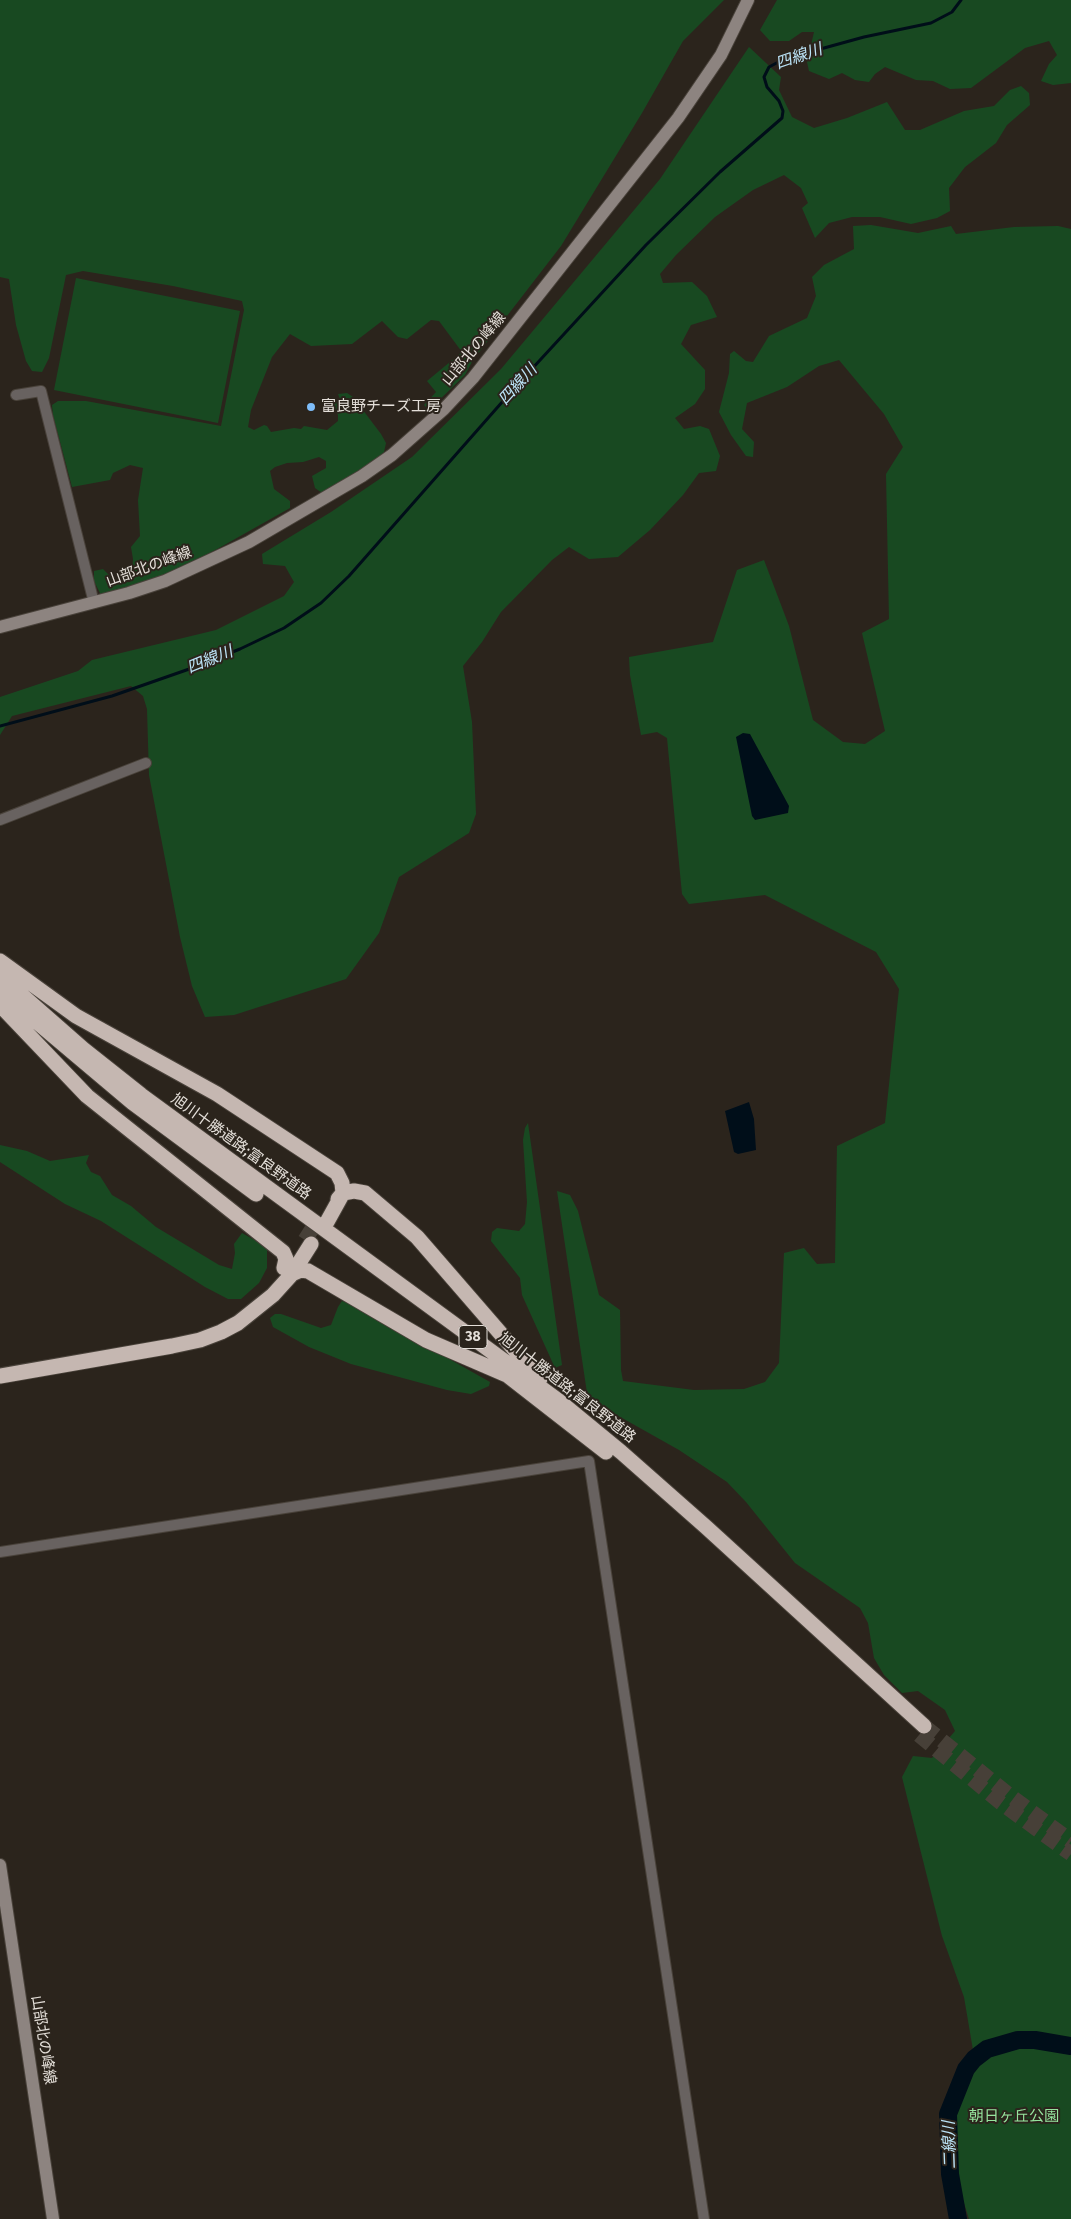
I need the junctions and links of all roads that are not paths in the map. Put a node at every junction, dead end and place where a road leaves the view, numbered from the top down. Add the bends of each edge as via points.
1 (748, 0) edge
2 (16, 395) dead end
3 (94, 603) junction
4 (0, 627) edge
5 (146, 763) dead end
6 (0, 820) edge
7 (0, 961) edge
8 (0, 976) edge
9 (0, 991) edge
10 (0, 1005) edge
11 (343, 1193) junction
12 (323, 1220) tunnel mouth
13 (308, 1242) tunnel mouth
14 (288, 1271) junction
15 (0, 1367) edge
16 (508, 1375) junction
17 (0, 1376) edge
18 (559, 1401) junction
19 (0, 1552) edge
20 (0, 1865) edge
21 (53, 2219) edge
22 (704, 2219) edge

1 - 3 main road, 山部北の峰線 via 721,56 678,118 473,378 418,433 362,476 249,542 165,581
2 - 3 street via 41,391
3 - 4 main road, 山部北の峰線
5 - 6 street
7 - 11 highway via 76,1016 218,1094 322,1161 337,1173
8 - 18 highway, 旭川十勝道路;富良野道路 / 38 via 141,1095
9 - 16 highway, 旭川十勝道路;富良野道路 / 38 via 133,1104
10 - 14 highway via 87,1096 283,1252
11 - 12 highway
11 - 18 highway, 38 via 366,1193 417,1237
13 - 14 highway
14 - 15 highway via 252,1304 213,1327 146,1343
14 - 16 highway via 308,1271 426,1340
14 - 17 highway via 273,1295 238,1324 200,1340
16 - 18 highway, 旭川十勝道路;富良野道路 / 38 via 614,1458 921,1731 699,1520
19 - 22 street via 589,1461
20 - 21 main road, 山部北の峰線

